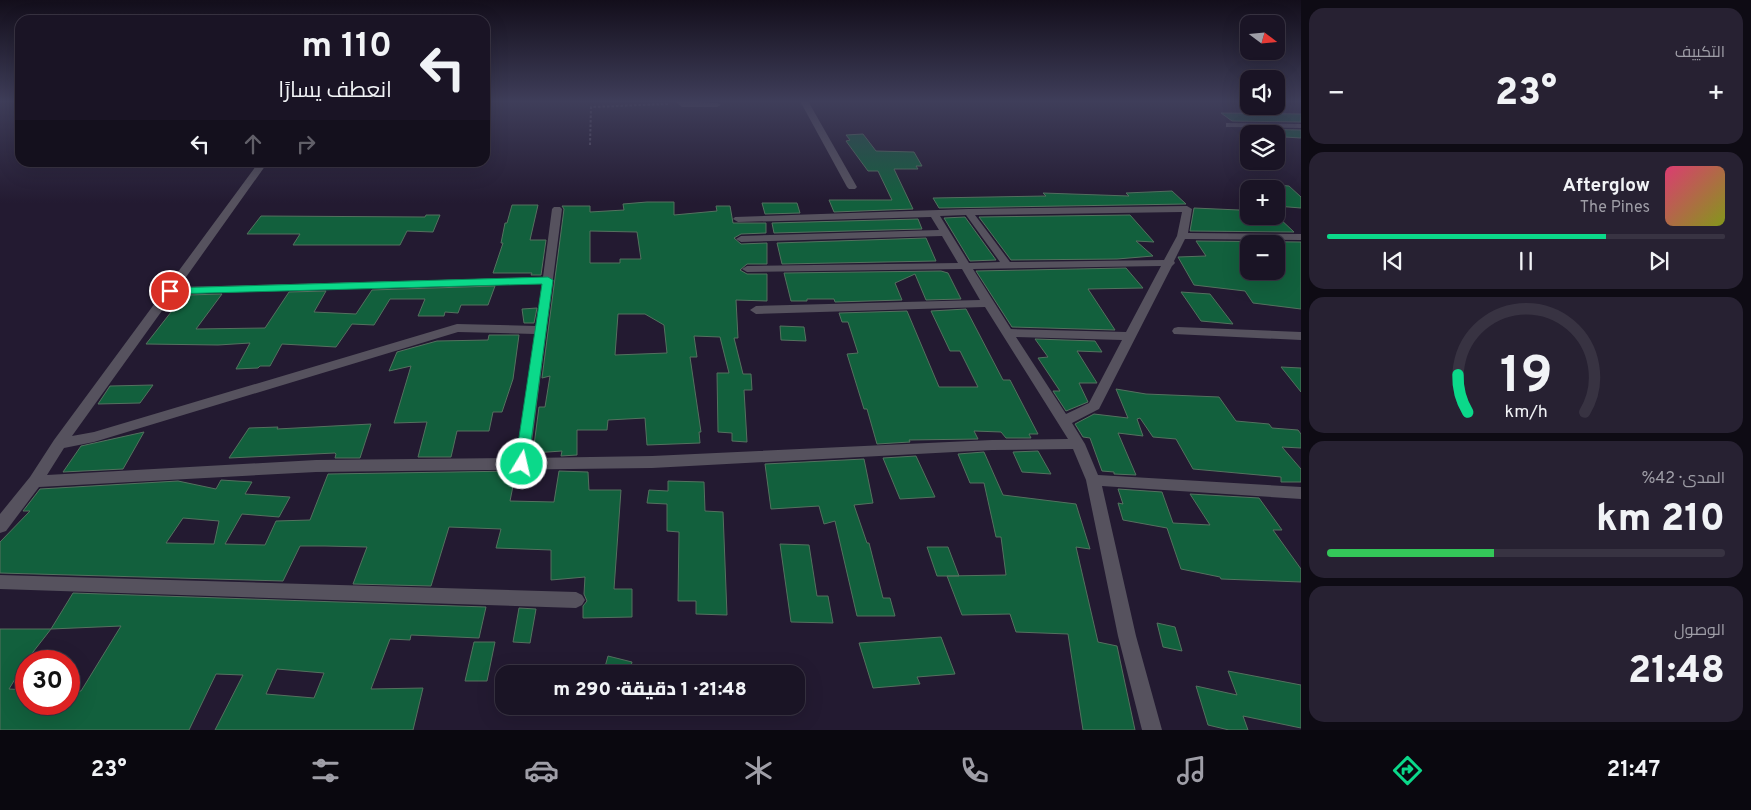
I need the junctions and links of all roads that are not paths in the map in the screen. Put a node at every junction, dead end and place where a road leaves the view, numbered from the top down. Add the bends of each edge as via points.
1 (823, 135) edge
2 (260, 167) edge
3 (852, 187) dead end
4 (557, 209) dead end
5 (968, 212) junction
6 (934, 214) junction
7 (738, 219) dead end
8 (945, 233) junction
9 (1182, 236) junction
10 (1301, 238) edge
11 (741, 239) dead end
12 (1170, 263) junction
13 (965, 266) junction
14 (1008, 266) junction
15 (748, 268) dead end
16 (548, 280) junction
17 (170, 291) junction
18 (988, 304) junction
19 (756, 310) dead end
20 (541, 330) junction
21 (1178, 331) dead end
22 (1006, 333) junction
23 (1131, 336) junction
24 (1301, 336) edge
25 (1064, 422) junction
26 (59, 444) junction
27 (1078, 444) junction
28 (522, 464) junction
29 (1093, 480) junction
30 (34, 481) junction
31 (1301, 493) edge
32 (0, 526) edge
33 (0, 582) edge
34 (576, 600) dead end
35 (1152, 730) edge

1 - 3 street
2 - 17 street
4 - 16 street
5 - 6 street
5 - 9 street via 1187,209
5 - 14 street
6 - 7 street
6 - 8 street
8 - 11 street
8 - 13 street
9 - 10 street
9 - 12 street
12 - 14 street
12 - 23 street
13 - 14 street
13 - 15 street
13 - 18 street
16 - 17 street
16 - 20 street
17 - 26 street
18 - 19 street
18 - 22 street
20 - 26 street via 457,328 94,437
20 - 28 street
21 - 24 street
22 - 23 street
22 - 25 street
23 - 25 street via 1094,406
25 - 27 street
26 - 30 street
27 - 28 street via 992,445 652,462
27 - 29 street
28 - 30 street via 316,466
29 - 31 street
29 - 35 street via 1127,636
30 - 32 street
33 - 34 street

